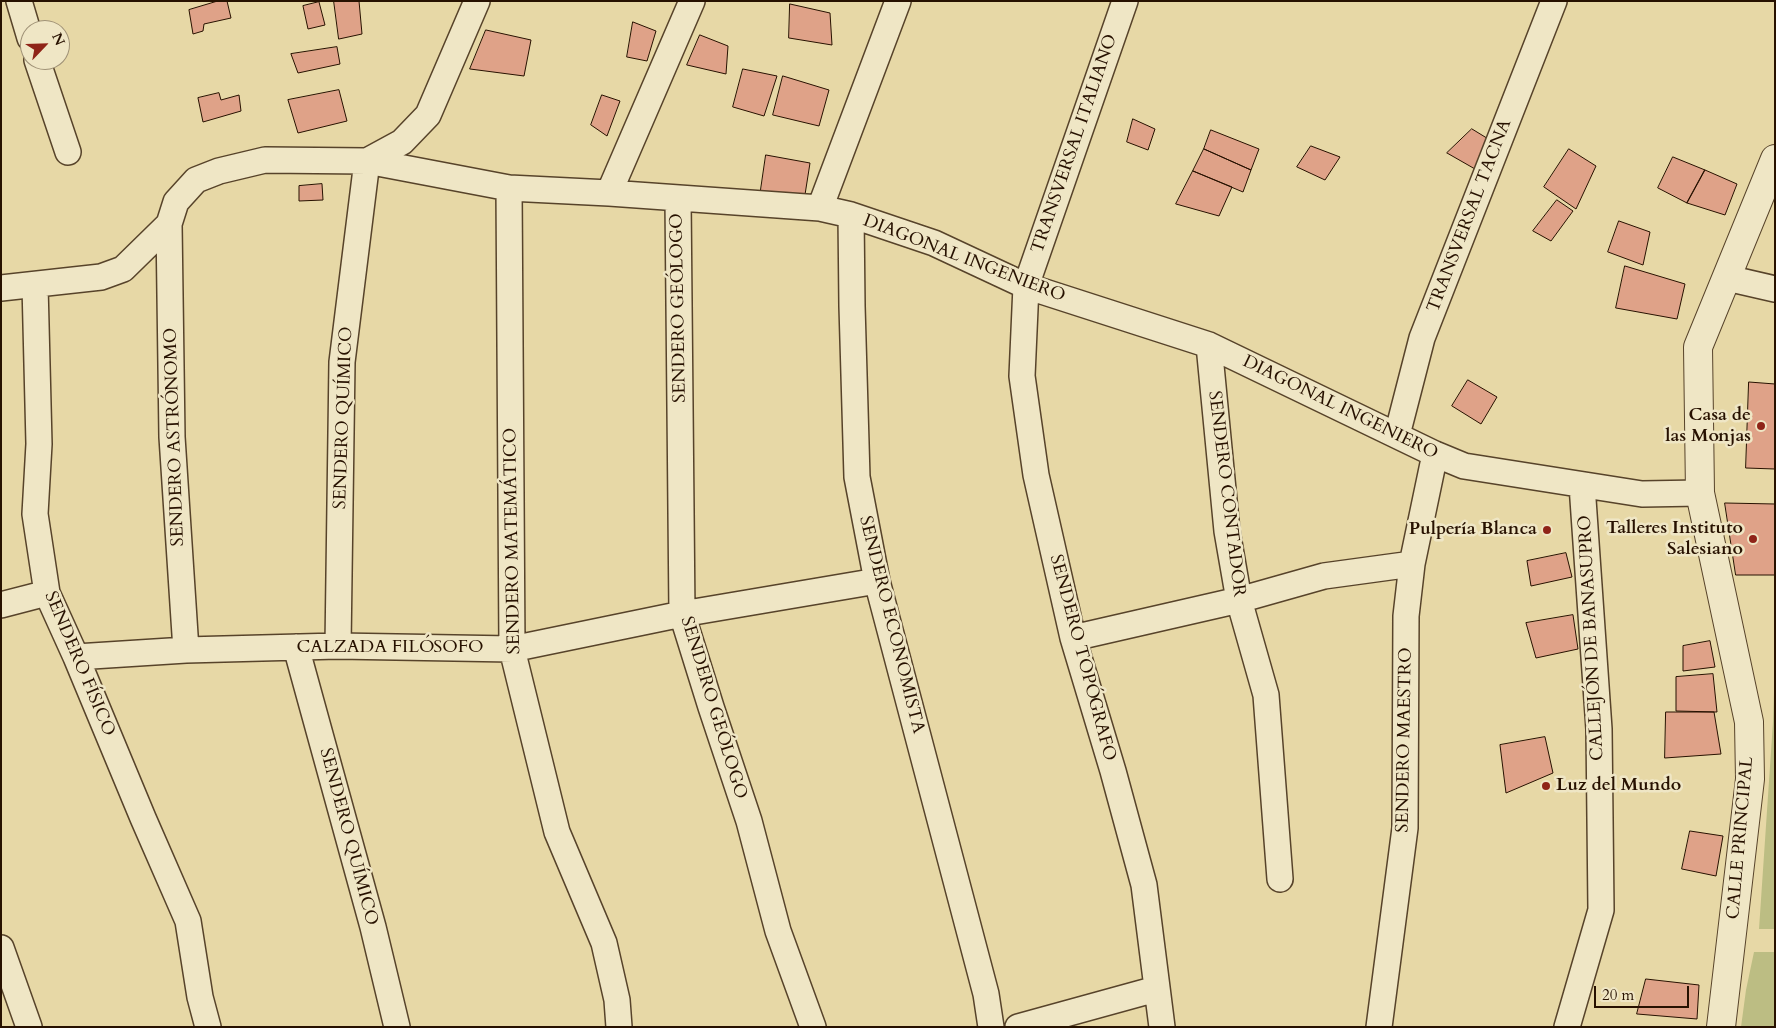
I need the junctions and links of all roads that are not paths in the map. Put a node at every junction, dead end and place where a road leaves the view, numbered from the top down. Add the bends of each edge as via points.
1 (19, 1) edge
2 (477, 1) edge
3 (692, 1) edge
4 (898, 1) edge
5 (1125, 1) edge
6 (1554, 1) edge
7 (25, 20) edge
8 (40, 70) edge
9 (68, 152) dead end
10 (1775, 159) edge
11 (368, 162) junction
12 (509, 188) junction
13 (609, 193) junction
14 (678, 199) junction
15 (820, 208) junction
16 (851, 215) junction
17 (169, 224) junction
18 (1727, 278) junction
19 (35, 285) junction
20 (1026, 286) junction
21 (1, 288) edge
22 (1775, 289) edge
23 (1209, 345) junction
24 (1397, 435) junction
25 (1435, 454) junction
26 (1582, 485) junction
27 (1700, 493) junction
28 (1412, 564) junction
29 (877, 581) junction
30 (47, 593) junction
31 (1239, 600) junction
32 (1, 605) edge
33 (682, 614) junction
34 (1073, 638) junction
35 (338, 646) junction
36 (296, 647) junction
37 (512, 648) junction
38 (186, 650) junction
39 (76, 658) junction
40 (1280, 879) dead end
41 (1, 948) edge
42 (1156, 989) junction
43 (28, 1027) edge
44 (208, 1027) edge
45 (397, 1027) edge
46 (620, 1027) edge
47 (813, 1027) edge
48 (991, 1027) edge
49 (1018, 1027) edge
50 (1162, 1027) edge
51 (1379, 1027) edge
52 (1567, 1027) edge
53 (1721, 1027) edge

1 - 7 street
2 - 11 street via 428,115 402,142
3 - 13 street
4 - 15 street
5 - 20 street, TRANSVERSAL ITALIANO
6 - 24 street, TRANSVERSAL TACNA via 1422,338
8 - 9 street
10 - 18 street, CALLE PRINCIPAL
11 - 12 street, DIAGONAL INGENIERO
11 - 17 street, DIAGONAL INGENIERO via 265,160 219,171 196,180 176,202
11 - 35 street, SENDERO QUÍMICO via 342,362
12 - 13 street, DIAGONAL INGENIERO
12 - 37 street, SENDERO MATEMÁTICO
13 - 14 street, DIAGONAL INGENIERO
14 - 15 street, DIAGONAL INGENIERO
14 - 33 street, SENDERO GEÓLOGO
15 - 16 street, DIAGONAL INGENIERO
16 - 20 street, DIAGONAL INGENIERO via 934,243
16 - 29 street, SENDERO ECONOMISTA via 857,477
17 - 19 street, DIAGONAL INGENIERO via 124,269 102,276
17 - 38 street, SENDERO ASTRÓNOMO via 172,437
18 - 22 street
18 - 27 street, CALLE PRINCIPAL via 1698,347
19 - 21 street, DIAGONAL INGENIERO
19 - 30 street, SENDERO FÍSICO via 39,444 35,514
20 - 23 street, DIAGONAL INGENIERO
20 - 34 street, SENDERO TOPÓGRAFO via 1022,376 1036,475
23 - 24 street, DIAGONAL INGENIERO
23 - 31 street, SENDERO CONTADOR via 1227,531
24 - 25 street, DIAGONAL INGENIERO
25 - 26 street, DIAGONAL INGENIERO via 1464,466
25 - 28 street, SENDERO MAESTRO
26 - 27 street, DIAGONAL INGENIERO via 1642,494
26 - 52 street, CALLEJÓN DE BANASUPRO via 1599,728 1600,910
27 - 53 street, CALLE PRINCIPAL via 1749,722 1750,779
28 - 31 street via 1324,576
28 - 51 street, SENDERO MAESTRO via 1406,616 1405,828
29 - 33 street, CALZADA FILÓSOFO
29 - 48 street, SENDERO ECONOMISTA via 986,994
30 - 32 street
30 - 39 street, SENDERO FÍSICO
31 - 34 street
31 - 40 street, SENDERO CONTADOR via 1266,695
33 - 37 street, CALZADA FILÓSOFO
33 - 47 street, SENDERO GEÓLOGO via 749,822 778,931
34 - 42 street, SENDERO TOPÓGRAFO via 1144,885
35 - 36 street, CALZADA FILÓSOFO
35 - 37 street, CALZADA FILÓSOFO
36 - 38 street, CALZADA FILÓSOFO
36 - 45 street, SENDERO QUÍMICO
37 - 46 street, SENDERO MATEMÁTICO via 557,832 604,943
38 - 39 street, CALZADA FILÓSOFO
39 - 44 street, SENDERO FÍSICO via 188,921
41 - 43 street
42 - 49 street
42 - 50 street, SENDERO TOPÓGRAFO

